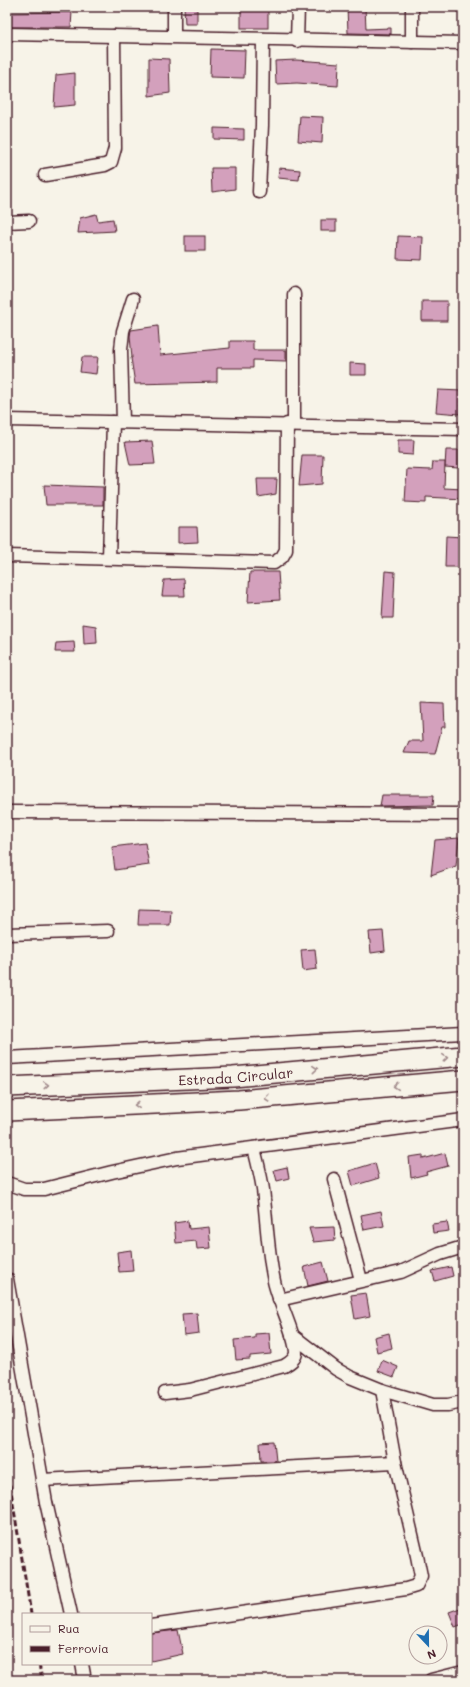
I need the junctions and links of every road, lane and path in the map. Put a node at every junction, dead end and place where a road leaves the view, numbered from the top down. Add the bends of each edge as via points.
1 (174, 7) edge
2 (298, 7) edge
3 (412, 7) edge
4 (7, 34) edge
5 (114, 36) junction
6 (174, 36) junction
7 (263, 39) junction
8 (297, 41) junction
9 (412, 42) junction
10 (463, 44) edge
11 (45, 175) dead end
12 (259, 192) dead end
13 (29, 221) dead end
14 (7, 222) edge
15 (294, 294) dead end
16 (133, 299) dead end
17 (7, 420) edge
18 (118, 422) junction
19 (290, 425) junction
20 (463, 429) edge
21 (7, 556) edge
22 (109, 558) junction
23 (7, 812) edge
24 (463, 814) edge
25 (108, 931) dead end
26 (7, 934) edge
27 (463, 1033) edge
28 (463, 1056) edge
29 (7, 1058) edge
30 (463, 1080) edge
31 (7, 1087) edge
32 (7, 1111) edge
33 (463, 1120) edge
34 (254, 1148) junction
35 (334, 1179) dead end
36 (7, 1183) edge
37 (463, 1247) edge
38 (7, 1279) edge
39 (361, 1280) junction
40 (279, 1300) junction
41 (292, 1335) junction
42 (382, 1390) junction
43 (165, 1393) dead end
44 (463, 1402) edge
45 (395, 1462) junction
46 (42, 1480) junction
47 (71, 1613) edge
48 (152, 1626) edge
49 (82, 1665) edge
50 (463, 1672) edge
51 (85, 1680) edge
52 (431, 1680) edge

1 - 6 street
2 - 8 street
3 - 9 street
4 - 5 street
5 - 6 street
5 - 11 street via 115,148 111,162
6 - 7 street
7 - 8 street
7 - 12 street
8 - 9 street
9 - 10 street
13 - 14 street
15 - 19 street
16 - 18 street via 120,350
17 - 18 street
18 - 19 street
18 - 22 street
19 - 20 street
19 - 22 street via 286,550 274,563
21 - 22 street
23 - 24 street
25 - 26 street
27 - 29 street
31 -> 28 main road, Estrada Circular via 232,1077
30 -> 32 main road, Estrada Circular via 239,1100
33 - 34 street
34 - 36 street via 140,1165 44,1188 24,1189
34 - 40 street via 264,1198 267,1243
35 - 39 street
37 - 39 street via 400,1272
38 - 46 street
39 - 40 street
40 - 41 street
41 - 42 street via 336,1369
41 - 43 street via 296,1356 284,1366 190,1390
42 - 44 street via 433,1405
42 - 45 street
45 - 46 street
45 - 48 street via 421,1576 416,1586
46 - 47 street
49 - 51 street
50 - 52 street

